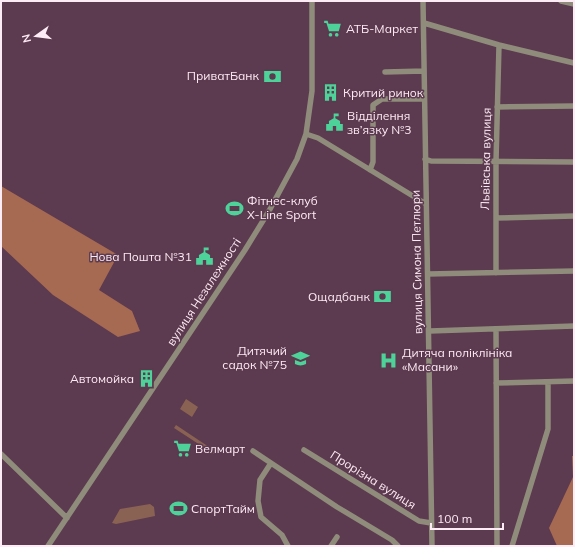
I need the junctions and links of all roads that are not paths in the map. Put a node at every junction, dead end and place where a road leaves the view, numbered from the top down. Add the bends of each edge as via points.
1 (312, 1) edge
2 (423, 1) edge
3 (561, 1) edge
4 (574, 4) edge
5 (424, 23) junction
6 (499, 45) junction
7 (574, 64) edge
8 (424, 71) junction
9 (385, 72) dead end
10 (424, 99) junction
11 (574, 106) edge
12 (497, 107) junction
13 (306, 134) junction
14 (425, 159) junction
15 (496, 162) junction
16 (574, 162) edge
17 (370, 170) junction
18 (426, 204) junction
19 (574, 216) edge
20 (496, 218) junction
21 (574, 271) edge
22 (496, 273) junction
23 (428, 274) junction
24 (574, 326) edge
25 (496, 329) junction
26 (430, 331) junction
27 (574, 381) edge
28 (548, 382) junction
29 (496, 383) junction
30 (304, 450) dead end
31 (253, 451) dead end
32 (1, 454) edge
33 (271, 463) junction
34 (67, 518) junction
35 (431, 523) junction
36 (337, 537) dead end
37 (48, 546) edge
38 (288, 546) edge
39 (331, 546) edge
40 (398, 546) edge
41 (432, 546) edge
42 (497, 546) edge
43 (512, 546) edge

1 - 13 street, вулиця Незалежності via 312,92
2 - 5 street, вулиця Симона Петлюри
3 - 4 street
5 - 6 street
5 - 8 street, вулиця Симона Петлюри
6 - 7 street
6 - 12 street, Львівська вулиця
8 - 9 street
8 - 10 street, вулиця Симона Петлюри
10 - 14 street, вулиця Симона Петлюри
10 - 17 street via 382,100 373,105 373,162
11 - 12 street
12 - 15 street, Львівська вулиця
13 - 17 street via 318,138
13 - 34 street, вулиця Незалежності via 297,159 245,250
14 - 15 street
14 - 18 street, вулиця Симона Петлюри
15 - 16 street
15 - 20 street, Львівська вулиця
17 - 18 street
18 - 23 street, вулиця Симона Петлюри
19 - 20 street
20 - 22 street, Львівська вулиця
21 - 22 street
22 - 23 street
23 - 26 street, вулиця Симона Петлюри
24 - 25 street
25 - 26 street
25 - 29 street
26 - 35 street, вулиця Симона Петлюри
27 - 28 street
28 - 29 street
28 - 43 street via 548,430
29 - 42 street
30 - 35 street, Прорізна вулиця via 419,522
31 - 33 street
32 - 34 street
33 - 38 street via 260,480 258,501 261,517 282,535
33 - 40 street
34 - 37 street, вулиця Незалежності
35 - 41 street, вулиця Симона Петлюри
36 - 39 street

